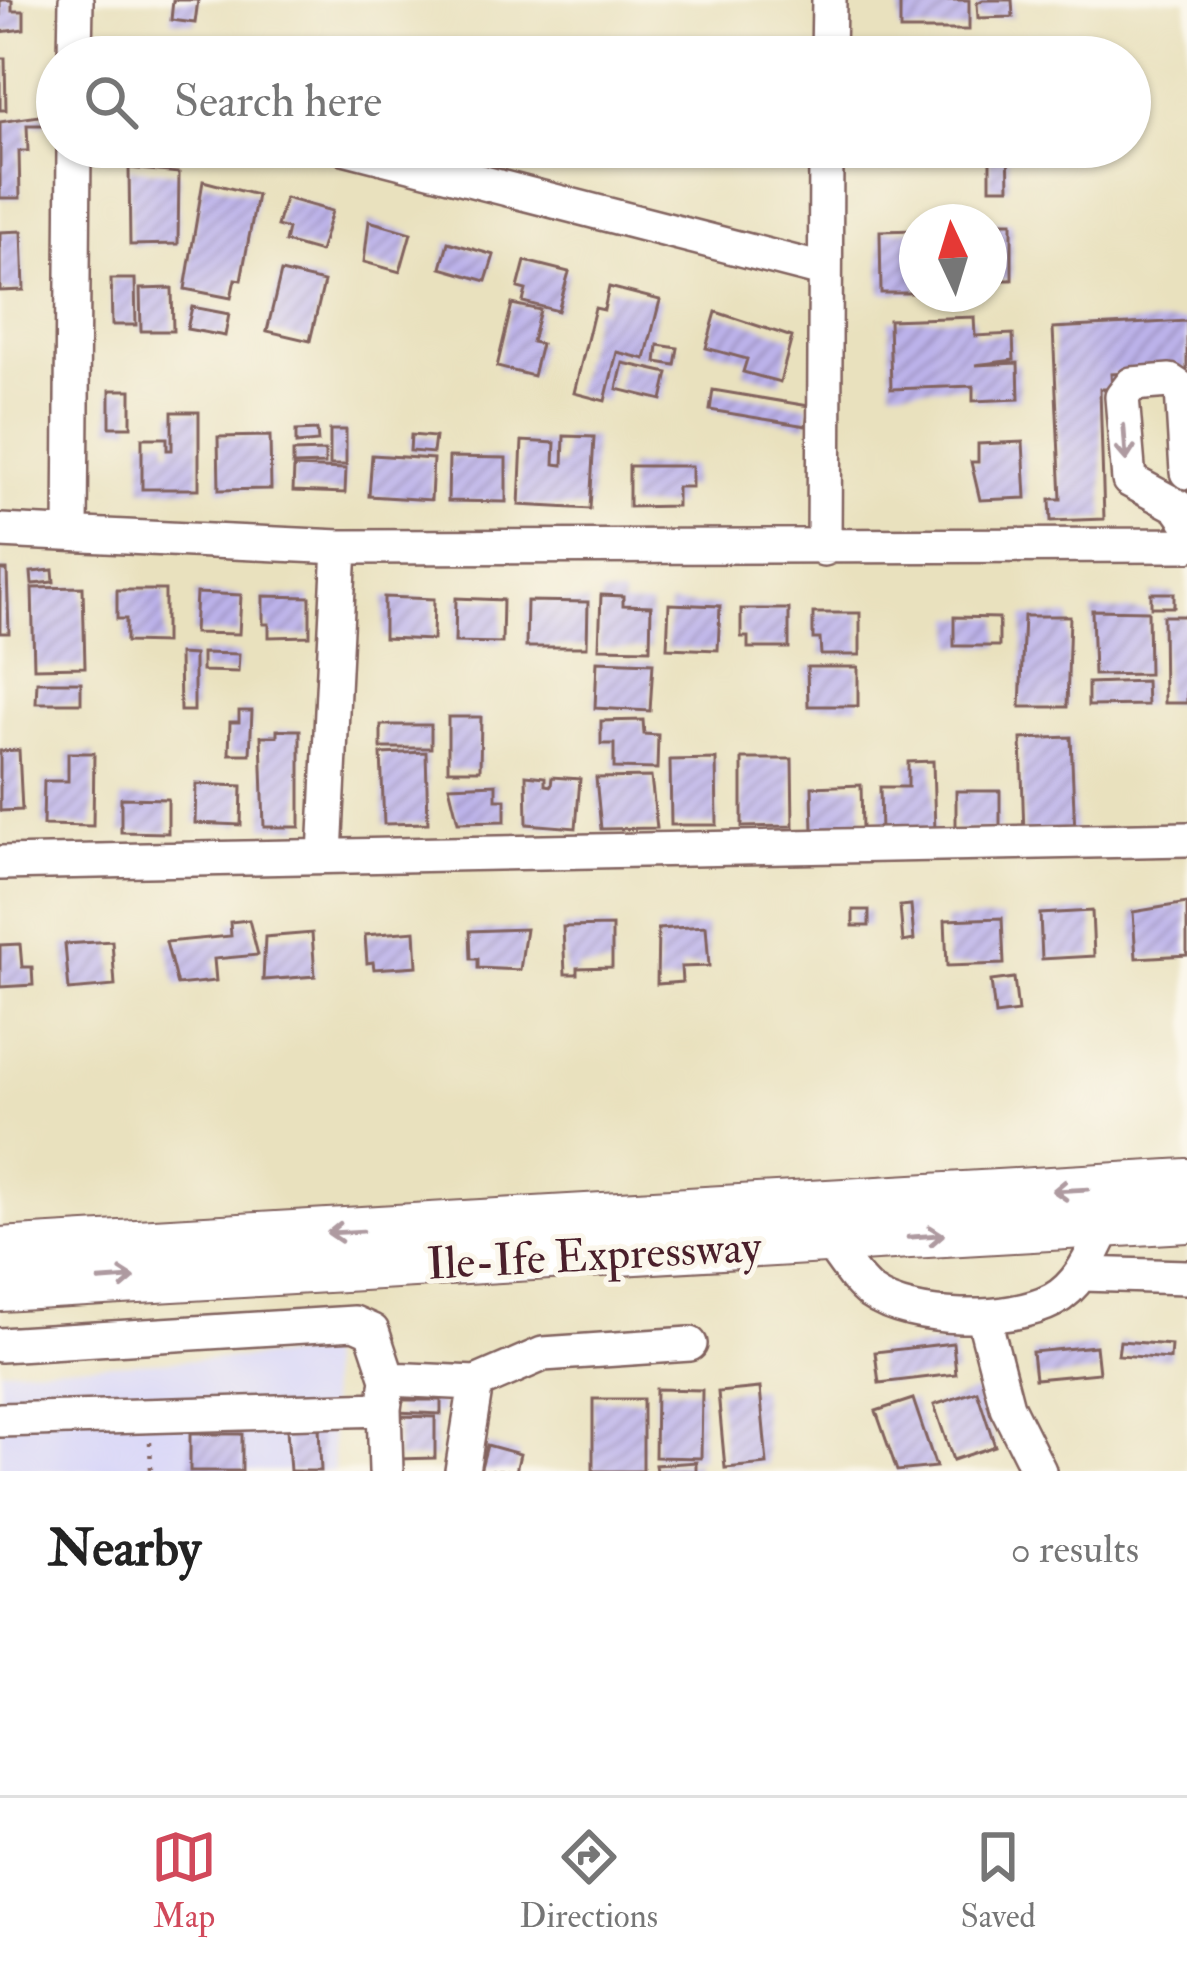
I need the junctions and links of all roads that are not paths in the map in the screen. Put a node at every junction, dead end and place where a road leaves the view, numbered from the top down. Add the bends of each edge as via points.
1 (76, 0) edge
2 (829, 0) edge
3 (75, 36) edge
4 (828, 36) edge
5 (74, 168) edge
6 (426, 168) edge
7 (825, 168) edge
8 (823, 270) junction
9 (1187, 473) edge
10 (1174, 509) edge
11 (0, 531) edge
12 (70, 532) junction
13 (1187, 545) edge
14 (340, 547) junction
15 (824, 550) junction
16 (1187, 839) edge
17 (325, 855) junction
18 (0, 863) edge
19 (1187, 1183) edge
20 (1187, 1218) edge
21 (1107, 1224) junction
22 (829, 1242) junction
23 (0, 1252) edge
24 (1082, 1274) junction
25 (1187, 1277) edge
26 (0, 1287) edge
27 (985, 1319) junction
28 (690, 1344) dead end
29 (0, 1345) edge
30 (476, 1382) junction
31 (386, 1394) junction
32 (0, 1420) edge
33 (386, 1471) edge
34 (462, 1471) edge
35 (1039, 1471) edge

1 - 3 street
2 - 4 street
5 - 12 street
6 - 8 street
7 - 8 street
8 - 15 street
9 - 10 street
9 -> 10 street via 1182,389 1170,381 1132,384 1122,398 1127,476
11 - 12 street
12 - 14 street
13 - 15 street
14 - 15 street
14 - 17 street
16 - 17 street
17 - 18 street
19 -> 23 highway, Ile-Ife Expressway
20 - 21 highway, Ile-Ife Expressway
22 -> 21 highway, Ile-Ife Expressway
21 - 24 street
26 -> 22 highway, Ile-Ife Expressway
22 - 27 street via 869,1292
24 - 25 street
24 - 27 street via 1054,1299
27 - 35 street via 1007,1407
28 - 30 street via 543,1354
29 - 31 street via 354,1323 372,1331
30 - 31 street
30 - 34 street
31 - 32 street
31 - 33 street

